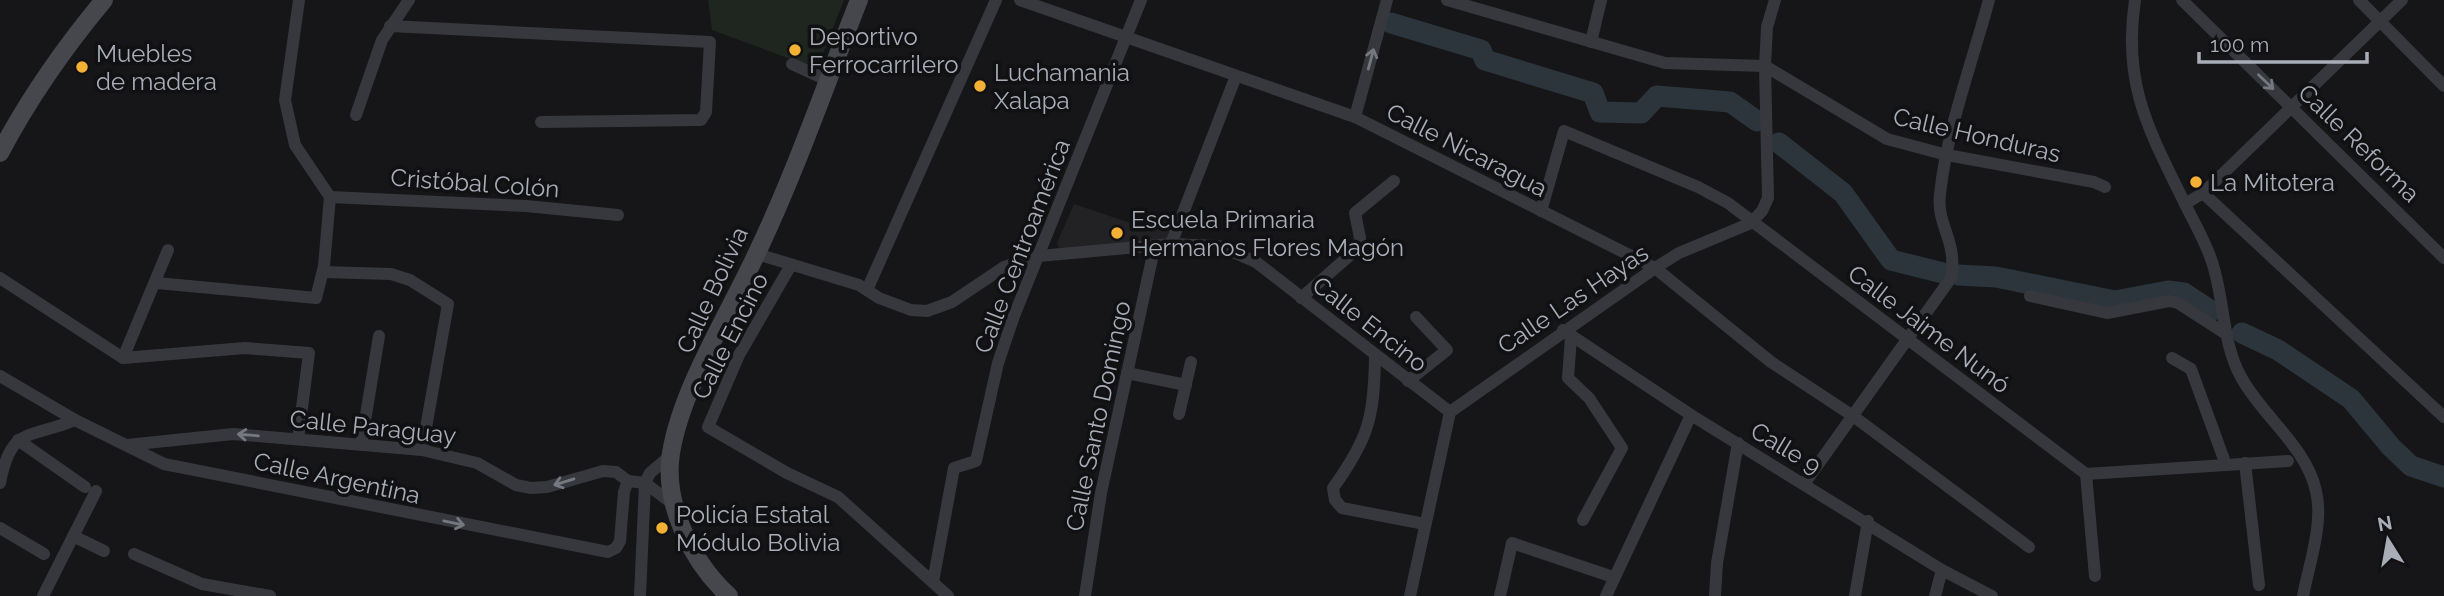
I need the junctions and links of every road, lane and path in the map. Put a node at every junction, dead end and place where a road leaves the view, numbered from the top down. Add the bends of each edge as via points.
1 (104, 0) edge
2 (299, 0) edge
3 (409, 0) edge
4 (859, 0) edge
5 (996, 0) edge
6 (1020, 0) edge
7 (1141, 0) edge
8 (1387, 0) edge
9 (1447, 0) edge
10 (1601, 0) edge
11 (1775, 0) edge
12 (1989, 0) edge
13 (2135, 0) edge
14 (2182, 0) edge
15 (2359, 0) edge
16 (2402, 0) edge
17 (2380, 22) junction
18 (390, 26) junction
19 (1126, 37) junction
20 (1591, 42) junction
21 (792, 64) dead end
22 (1765, 66) junction
23 (1236, 76) junction
24 (827, 80) junction
25 (2444, 86) edge
26 (2294, 108) junction
27 (356, 115) dead end
28 (1354, 117) junction
29 (541, 122) dead end
30 (0, 153) edge
31 (1947, 155) junction
32 (1394, 181) dead end
33 (2105, 187) dead end
34 (2179, 192) junction
35 (2203, 193) junction
36 (2166, 196) dead end
37 (330, 197) junction
38 (2185, 204) junction
39 (1541, 211) junction
40 (618, 215) dead end
41 (1751, 223) junction
42 (1171, 244) junction
43 (1155, 245) junction
44 (168, 250) dead end
45 (757, 254) junction
46 (1039, 256) junction
47 (2444, 258) edge
48 (791, 265) junction
49 (1655, 268) junction
50 (323, 272) junction
51 (0, 278) edge
52 (157, 282) junction
53 (867, 290) junction
54 (2030, 296) dead end
55 (1301, 298) junction
56 (1416, 317) dead end
57 (1567, 334) junction
58 (2226, 334) junction
59 (379, 336) dead end
60 (1909, 340) junction
61 (1376, 357) junction
62 (123, 358) junction
63 (2172, 358) dead end
64 (1191, 362) dead end
65 (1127, 373) junction
66 (0, 376) edge
67 (1408, 381) junction
68 (1186, 385) junction
69 (1450, 411) junction
70 (1179, 414) dead end
71 (1692, 415) junction
72 (1853, 416) junction
73 (2444, 417) edge
74 (75, 420) junction
75 (298, 439) junction
76 (18, 440) junction
77 (1738, 443) junction
78 (127, 445) junction
79 (361, 445) junction
80 (422, 450) junction
81 (671, 454) junction
82 (2288, 461) dead end
83 (2245, 463) junction
84 (2226, 465) junction
85 (2086, 474) junction
86 (628, 481) junction
87 (0, 482) edge
88 (645, 482) junction
89 (1804, 484) junction
90 (677, 507) junction
91 (1583, 520) dead end
92 (1867, 521) junction
93 (1425, 524) junction
94 (0, 528) edge
95 (74, 536) junction
96 (2029, 547) dead end
97 (104, 551) dead end
98 (44, 554) dead end
99 (134, 554) dead end
100 (1942, 570) junction
101 (2095, 576) dead end
102 (1613, 577) junction
103 (933, 582) junction
104 (2259, 585) dead end
105 (43, 596) edge
106 (270, 596) edge
107 (640, 596) edge
108 (729, 596) edge
109 (948, 596) edge
110 (1085, 596) edge
111 (1410, 596) edge
112 (1500, 596) edge
113 (1606, 596) edge
114 (1715, 596) edge
115 (1855, 596) edge
116 (1935, 596) edge
117 (1992, 596) edge
118 (2303, 596) edge

1 - 30 main road via 25,106
2 - 37 street via 286,73 288,123 295,145
3 - 18 street
4 - 24 main road, Calle Bolivia
5 - 53 street
6 - 19 street, Calle Nicaragua
7 - 19 street, Calle Centroamérica
28 -> 8 street
9 - 20 street, Calle Honduras
10 - 20 street
11 - 22 street via 1767,27
12 - 31 street
13 - 34 street via 2130,40 2136,94
14 -> 26 street, Calle Reforma
15 - 17 street
16 - 17 street
17 - 25 street
17 - 26 street
18 - 27 street
18 - 29 street via 710,42 706,112 701,120
19 - 23 street, Calle Nicaragua
19 - 46 street, Calle Centroamérica
20 - 22 street, Calle Honduras via 1665,63
21 - 24 street
22 - 31 street, Calle Honduras via 1887,139
22 - 41 street via 1768,198
23 - 28 street, Calle Nicaragua
23 - 42 street
24 - 45 main road, Calle Bolivia
26 - 35 street
26 - 47 street, Calle Reforma
28 - 39 street, Calle Nicaragua
31 - 33 street, Calle Honduras
31 - 60 street via 1939,197 1953,248 1951,278
32 - 55 street via 1356,212 1357,249
34 - 36 street
34 - 38 street
35 - 38 street
35 - 73 street
37 - 40 street, Cristóbal Colón
37 - 50 street
38 - 58 street via 2211,257
39 - 41 street, Calle Jaime Nunó via 1564,131 1698,187 1728,203
39 - 49 street, Calle Nicaragua
41 - 49 street, Calle Las Hayas
41 - 60 street, Calle Jaime Nunó
42 - 43 street, Calle Encino
42 - 55 street, Calle Encino via 1219,246 1238,253
43 - 46 street, Calle Encino
43 - 65 street, Calle Santo Domingo
44 - 52 street
45 - 48 street, Calle Encino
45 - 81 main road, Calle Bolivia via 684,407
46 - 53 street, Calle Encino via 1004,267 952,302 927,311 911,310
46 - 103 street, Calle Centroamérica via 998,363 976,461 954,468
48 - 53 street, Calle Encino
48 - 103 street, Calle Encino via 739,355 708,427 838,497
49 - 57 street, Calle Las Hayas
49 - 72 street, Calle Nicaragua via 1771,362
50 - 52 street via 316,298
50 - 80 street via 391,274 410,280 448,304
51 - 62 street
52 - 62 street
54 - 58 street via 2107,313 2169,301
55 - 61 street, Calle Encino
56 - 67 street via 1447,350
57 - 69 street, Calle Las Hayas
57 - 71 street, Calle 9
57 - 91 street via 1568,378 1588,398 1622,448
58 - 118 street via 2241,377 2299,455 2316,491 2319,510
59 - 79 street
60 - 72 street
60 - 85 street, Calle Jaime Nunó
61 - 67 street, Calle Encino
61 - 93 street via 1375,403 1361,444 1333,488 1335,500 1342,508
62 - 75 street via 245,348 309,353
63 - 84 street via 2191,369
64 - 68 street
65 - 68 street
65 - 110 street, Calle Santo Domingo
66 - 74 street, Calle Argentina
67 - 69 street, Calle Encino
68 - 70 street
69 - 93 street
71 - 77 street, Calle 9
71 - 102 street
72 - 89 street
72 - 96 street, Calle Nicaragua
74 - 76 street
74 - 78 street, Calle Argentina
75 -> 78 street, Calle Paraguay via 233,434
75 - 79 street, Calle Paraguay
76 - 87 street via 8,450
76 - 95 street via 91,489
77 - 89 street, Calle 9
77 - 114 street
78 -> 86 street, Calle Argentina via 164,464 608,552 620,541
79 - 80 street, Calle Paraguay
86 -> 80 street, Calle Paraguay via 616,472 603,471 531,488 469,460
81 - 88 street
81 - 90 main road, Calle Bolivia
82 - 83 street
83 - 84 street
83 - 104 street
84 - 85 street
85 - 101 street
86 - 88 street, Calle Paraguay
88 - 90 street
88 - 107 street
89 - 92 street, Calle 9
90 - 108 main road, Calle Bolivia via 701,566
92 - 100 street, Calle 9
92 - 115 street
93 - 111 street
94 - 98 street
95 - 97 street
95 - 105 street
99 - 106 street via 202,584
100 - 116 street
100 - 117 street, Calle 9
102 - 112 street via 1512,543
102 - 113 street
103 - 109 street

